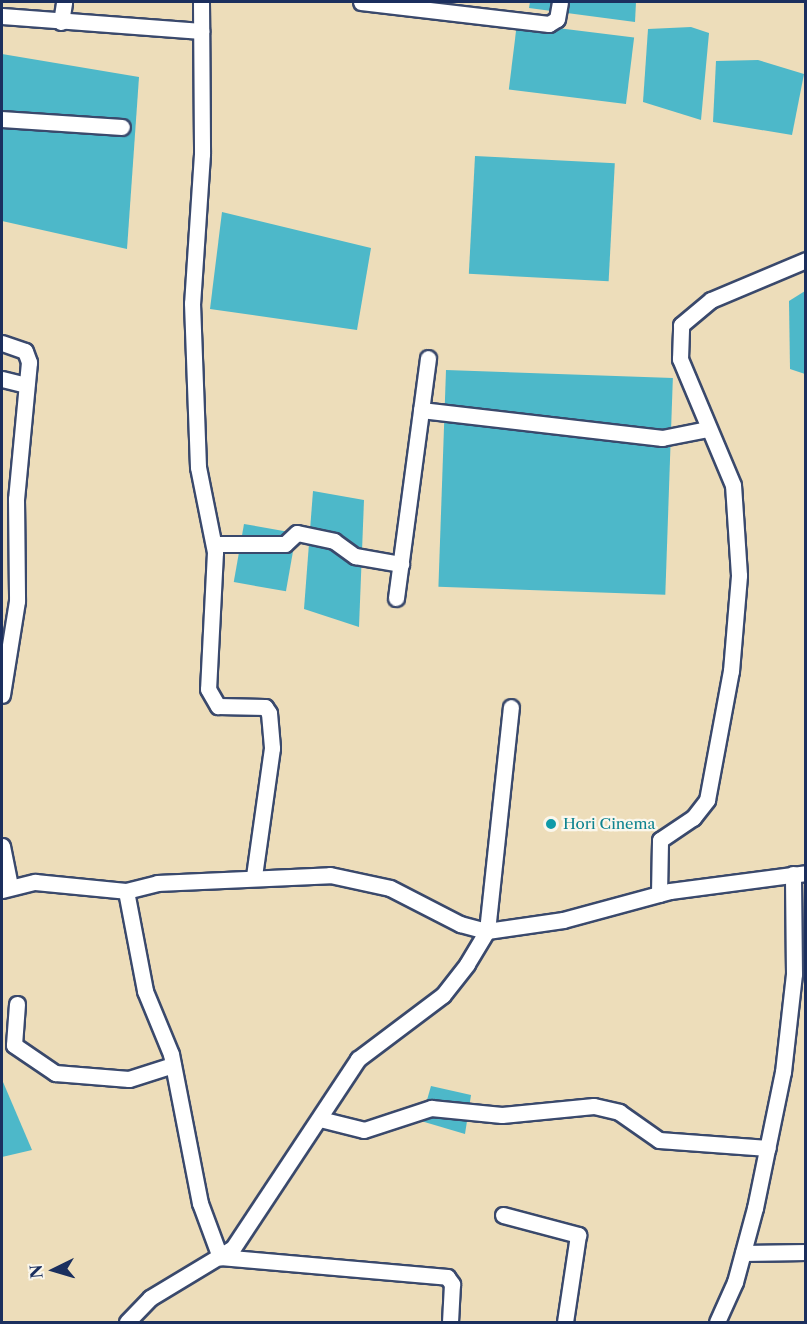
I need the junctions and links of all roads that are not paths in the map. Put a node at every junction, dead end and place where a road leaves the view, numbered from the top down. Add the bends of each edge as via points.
1 (64, 2) edge
2 (201, 2) edge
3 (361, 2) edge
4 (560, 2) edge
5 (2, 16) edge
6 (61, 21) junction
7 (201, 31) junction
8 (2, 119) edge
9 (122, 127) dead end
10 (806, 261) edge
11 (2, 343) edge
12 (428, 358) dead end
13 (2, 379) edge
14 (26, 386) junction
15 (421, 410) junction
16 (708, 429) junction
17 (215, 544) junction
18 (401, 564) junction
19 (396, 598) dead end
20 (4, 657) edge
21 (2, 695) edge
22 (511, 707) dead end
23 (2, 846) edge
24 (799, 873) edge
25 (254, 876) junction
26 (6, 888) edge
27 (126, 891) junction
28 (659, 894) junction
29 (487, 931) junction
30 (17, 1004) dead end
31 (173, 1065) junction
32 (320, 1119) junction
33 (768, 1148) junction
34 (503, 1215) dead end
35 (806, 1252) edge
36 (743, 1253) junction
37 (220, 1257) junction
38 (127, 1323) edge
39 (450, 1323) edge
40 (565, 1323) edge
41 (717, 1323) edge

1 - 6 street
2 - 7 street
3 - 4 street via 549,24 557,19
5 - 6 street
6 - 7 street
7 - 17 street via 194,370 201,494
8 - 9 street
10 - 16 street via 711,300 681,325 680,359
11 - 14 street via 29,356
12 - 15 street
13 - 14 street
14 - 20 street via 16,499 17,601
15 - 16 street via 662,438
15 - 18 street
16 - 28 street via 733,485 739,523 737,616 707,800 693,818 660,840
17 - 18 street via 285,544 297,533 334,541 355,556
17 - 25 street via 210,699 230,708 265,707 272,731
18 - 19 street
20 - 21 street
22 - 29 street
23 - 26 street
24 - 28 street
24 - 33 street via 791,1003
25 - 27 street via 157,883
25 - 29 street via 361,879 460,924
26 - 27 street via 35,882
27 - 31 street via 145,991
28 - 29 street via 563,920
29 - 32 street via 443,996 358,1059
30 - 31 street via 14,1046 55,1073 129,1079
31 - 37 street via 200,1203
32 - 33 street via 364,1130 431,1108 502,1115 594,1106 619,1112 659,1140
32 - 37 street via 233,1248
33 - 36 street
34 - 40 street via 578,1235
35 - 36 street
36 - 41 street
37 - 38 street via 150,1298
37 - 39 street via 447,1277 452,1284

